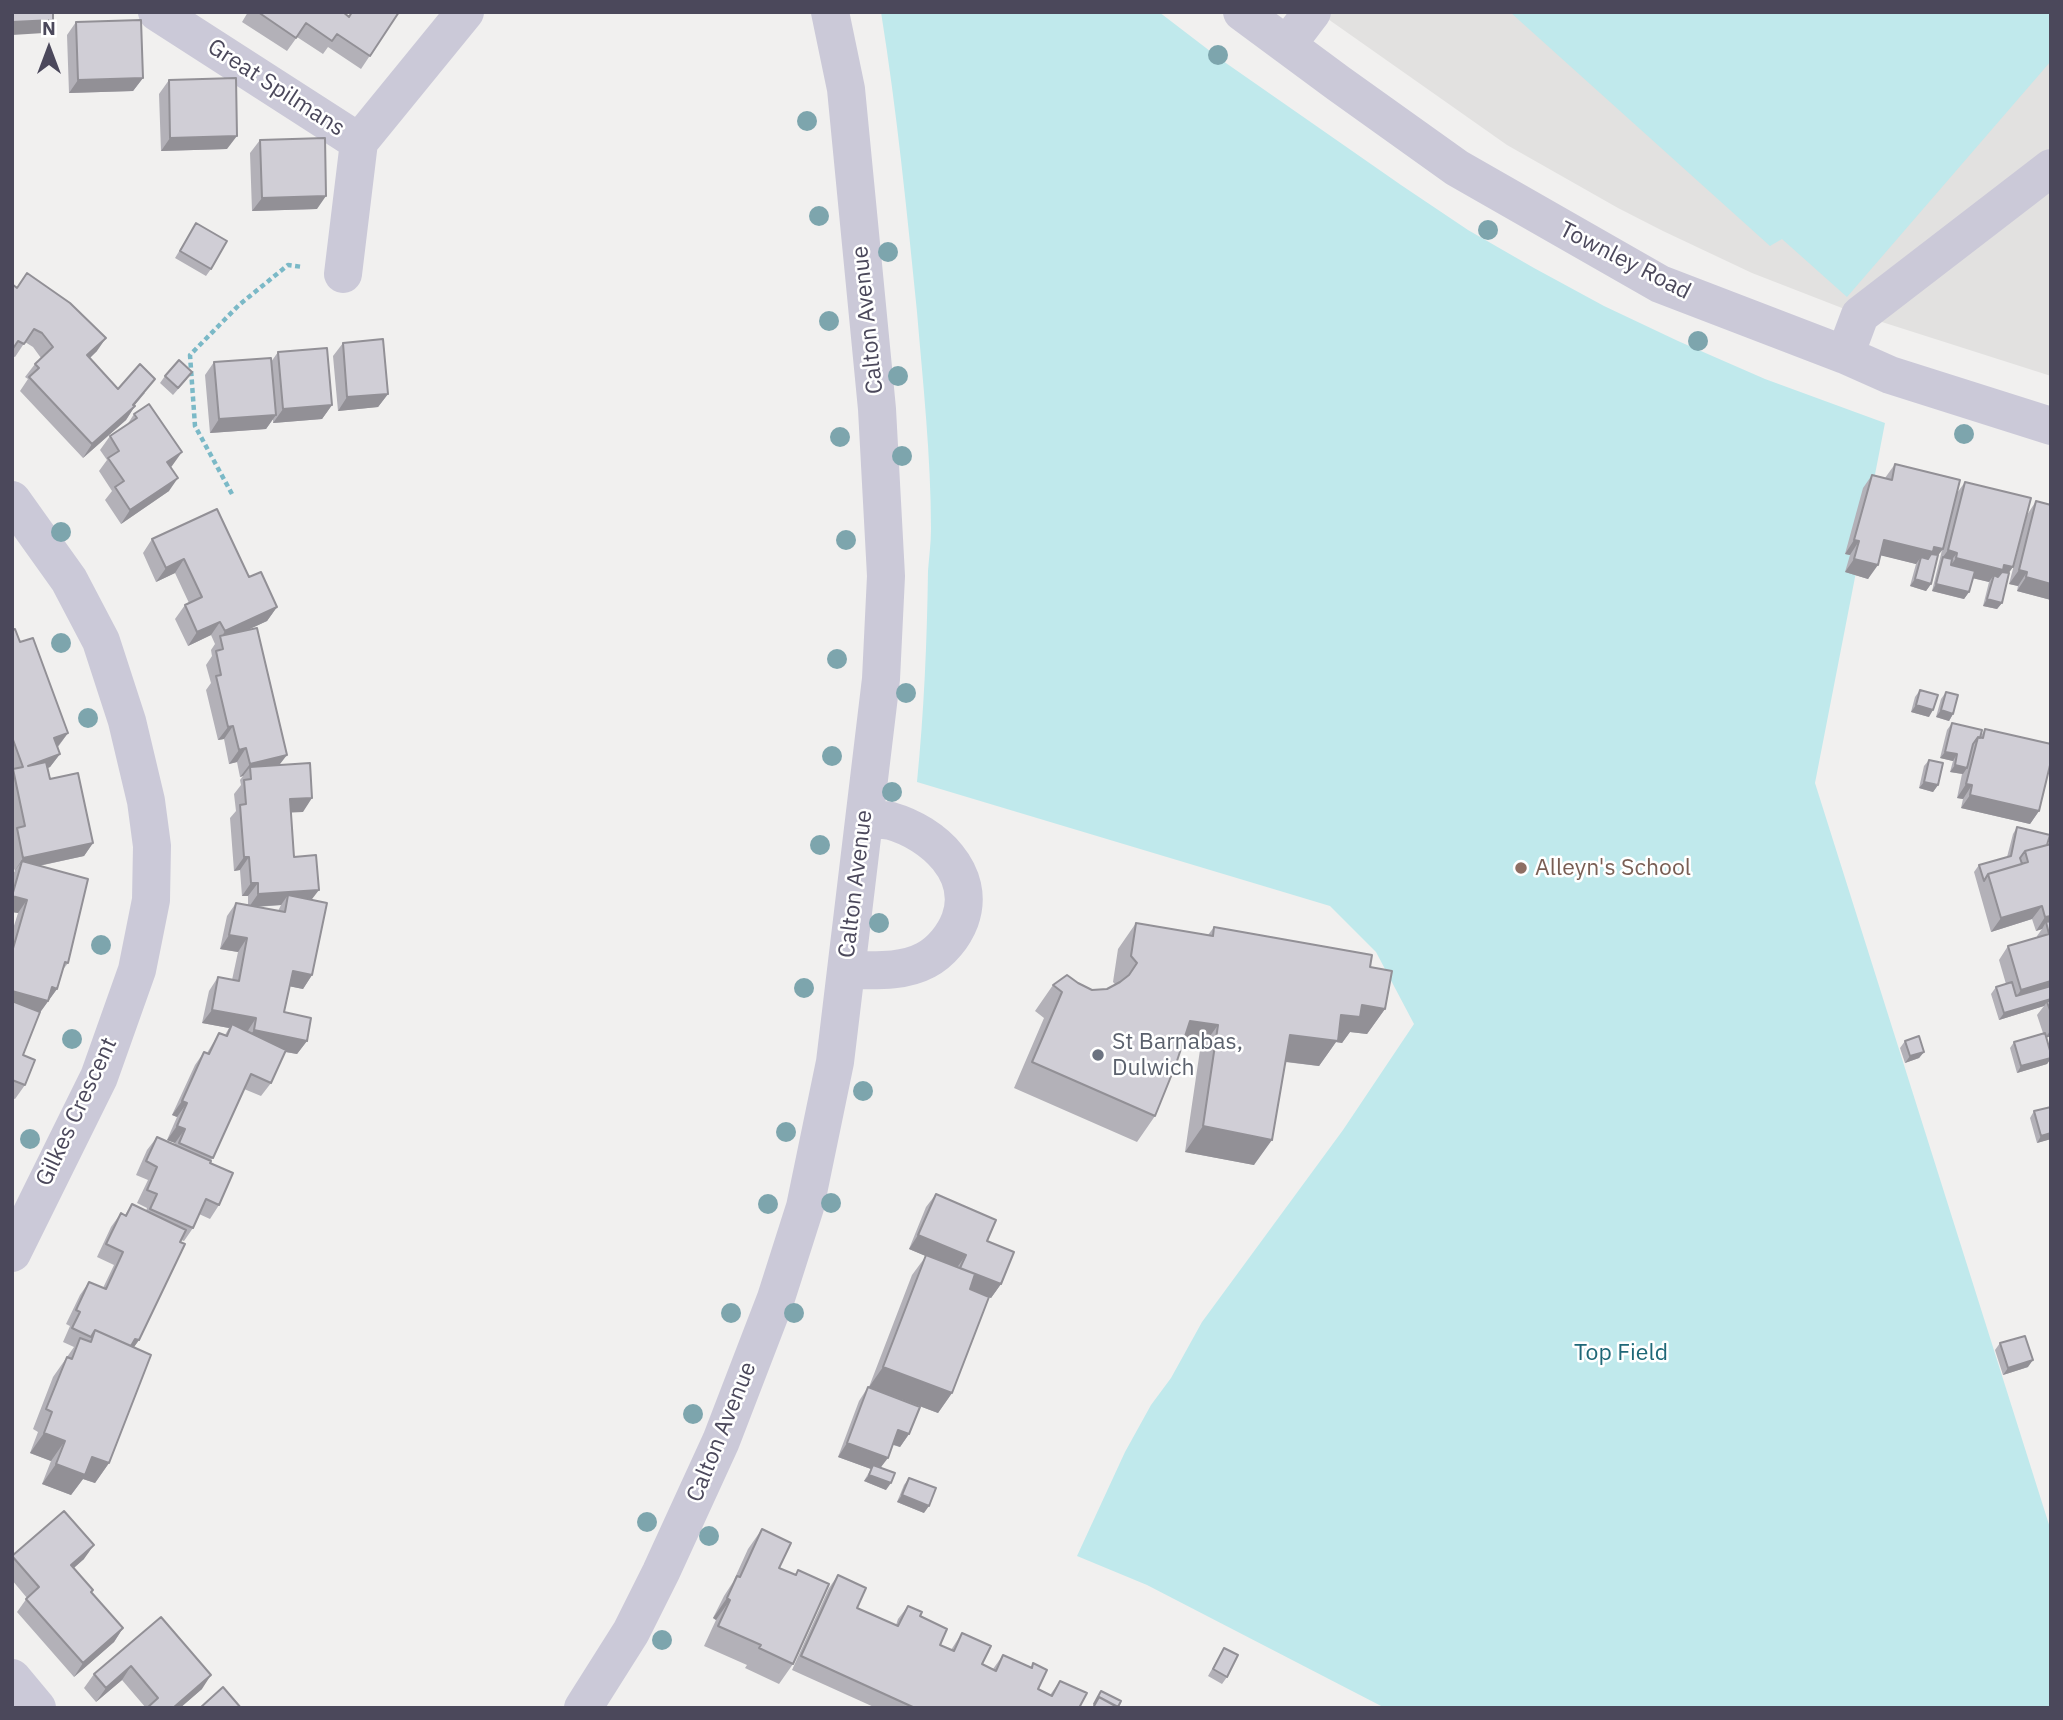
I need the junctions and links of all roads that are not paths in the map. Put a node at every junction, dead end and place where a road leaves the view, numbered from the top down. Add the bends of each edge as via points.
1 (157, 12) edge
2 (465, 12) edge
3 (830, 12) edge
4 (1242, 12) edge
5 (1312, 12) edge
6 (1287, 45) junction
7 (359, 142) junction
8 (2051, 167) edge
9 (343, 274) road end
10 (1845, 355) junction
11 (2051, 426) edge
12 (12, 500) edge
13 (864, 820) junction
14 (846, 970) junction
15 (12, 1253) edge
16 (12, 1678) edge
17 (591, 1705) edge
18 (37, 1708) edge

1 - 7 street, Great Spilmans
2 - 7 street, Great Spilmans
3 - 13 street, Calton Avenue via 846,89 877,409 886,576 881,679
4 - 6 street, Townley Road
5 - 6 street
6 - 10 street, Townley Road via 1457,168 1660,284
7 - 9 street, Great Spilmans
8 - 10 street via 1860,315
10 - 11 street, Townley Road via 1889,375
12 - 15 street, Gilkes Crescent via 69,580 101,641 127,720 152,846 151,900 137,970 99,1077
13 - 14 street, Calton Avenue
13 - 14 street via 889,820 934,843 952,862 965,899 956,931 926,960 904,968
14 - 17 street, Calton Avenue via 825,1118 805,1207 776,1298 721,1441 661,1573
16 - 18 street

